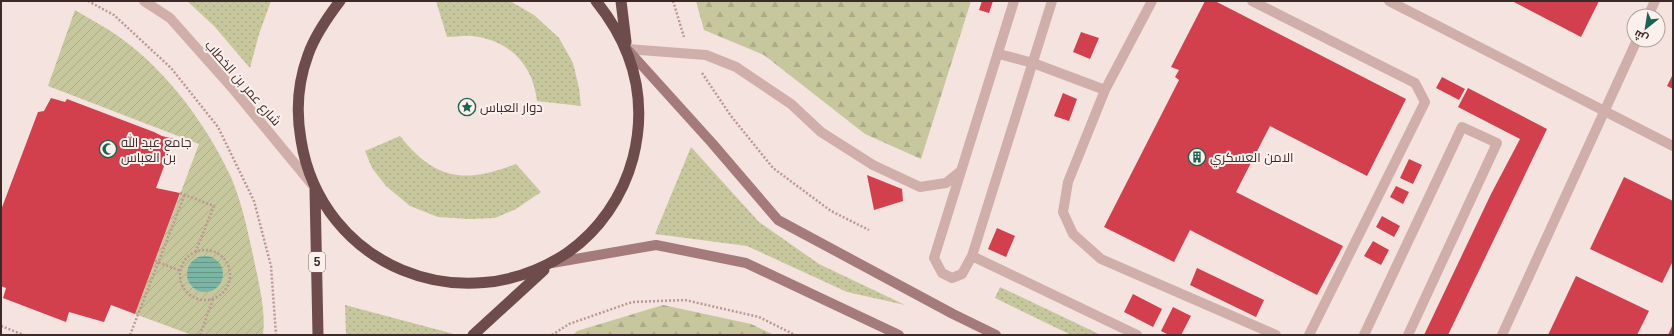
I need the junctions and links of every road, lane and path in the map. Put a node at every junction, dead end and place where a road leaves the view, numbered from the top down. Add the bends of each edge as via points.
1 (88, 1) edge
2 (144, 1) edge
3 (340, 1) edge
4 (596, 1) edge
5 (621, 1) edge
6 (673, 1) edge
7 (1014, 1) edge
8 (1052, 1) edge
9 (1152, 1) edge
10 (1252, 1) edge
11 (1389, 1) edge
12 (1633, 48) edge
13 (627, 49) junction
14 (689, 54) junction
15 (999, 54) junction
16 (1033, 64) junction
17 (1105, 90) junction
18 (1603, 111) junction
19 (1673, 146) edge
20 (961, 172) junction
21 (315, 189) junction
22 (180, 193) dead end
23 (185, 194) junction
24 (869, 230) dead end
25 (195, 253) junction
26 (972, 256) junction
27 (155, 261) dead end
28 (159, 262) junction
29 (552, 262) junction
30 (181, 271) junction
31 (213, 298) junction
32 (1, 326) edge
33 (24, 335) edge
34 (130, 335) edge
35 (200, 335) edge
36 (276, 335) edge
37 (318, 335) edge
38 (473, 335) edge
39 (552, 335) edge
40 (795, 335) edge
41 (899, 335) edge
42 (996, 335) edge
43 (1137, 335) edge
44 (1276, 335) edge
45 (1309, 335) edge
46 (1364, 335) edge
47 (1408, 335) edge
48 (1502, 335) edge

1 - 36 path via 114,15 171,68 218,127 254,201 271,266
2 - 21 street, شارع عمر بن الخطاب via 170,18 234,90
3 - 21 highway via 323,24 308,55 299,88 298,122 303,156
4 - 13 highway
5 - 13 highway
6 - 14 path
7 - 15 street
8 - 16 street
9 - 17 street
10 - 45 street via 1415,83 1425,102
11 - 18 street
12 - 18 street
13 - 14 street
13 - 29 highway via 636,78 640,109 638,140 630,170 618,198 600,224 578,245
13 - 42 main road via 778,220
14 - 20 street via 706,55 736,67 791,104 822,132 873,165 920,187 946,183
14 - 24 path via 731,116 773,168 831,212
15 - 16 street
15 - 20 street
16 - 17 street
16 - 26 street
17 - 44 street via 1068,182 1063,212 1073,234 1102,259
18 - 19 street
18 - 48 street
20 - 26 street via 934,258 942,273 952,278 962,274
21 - 29 highway via 331,215 352,238 376,257 404,271 433,280 464,284 494,282 524,275
21 - 37 highway, 5
22 - 23 path
23 - 25 path via 214,206
23 - 28 path
25 - 30 path via 188,257
25 - 31 path via 214,252 229,267 229,284 225,291
26 - 43 street
27 - 28 path
28 - 30 path
28 - 34 path
29 - 38 highway
29 - 41 main road via 656,245 746,263
30 - 31 path via 181,278 188,292 202,300
31 - 35 path
32 - 33 path
39 - 40 path via 570,324 632,302 685,300 759,317
46 - 47 street via 1462,127 1497,143

